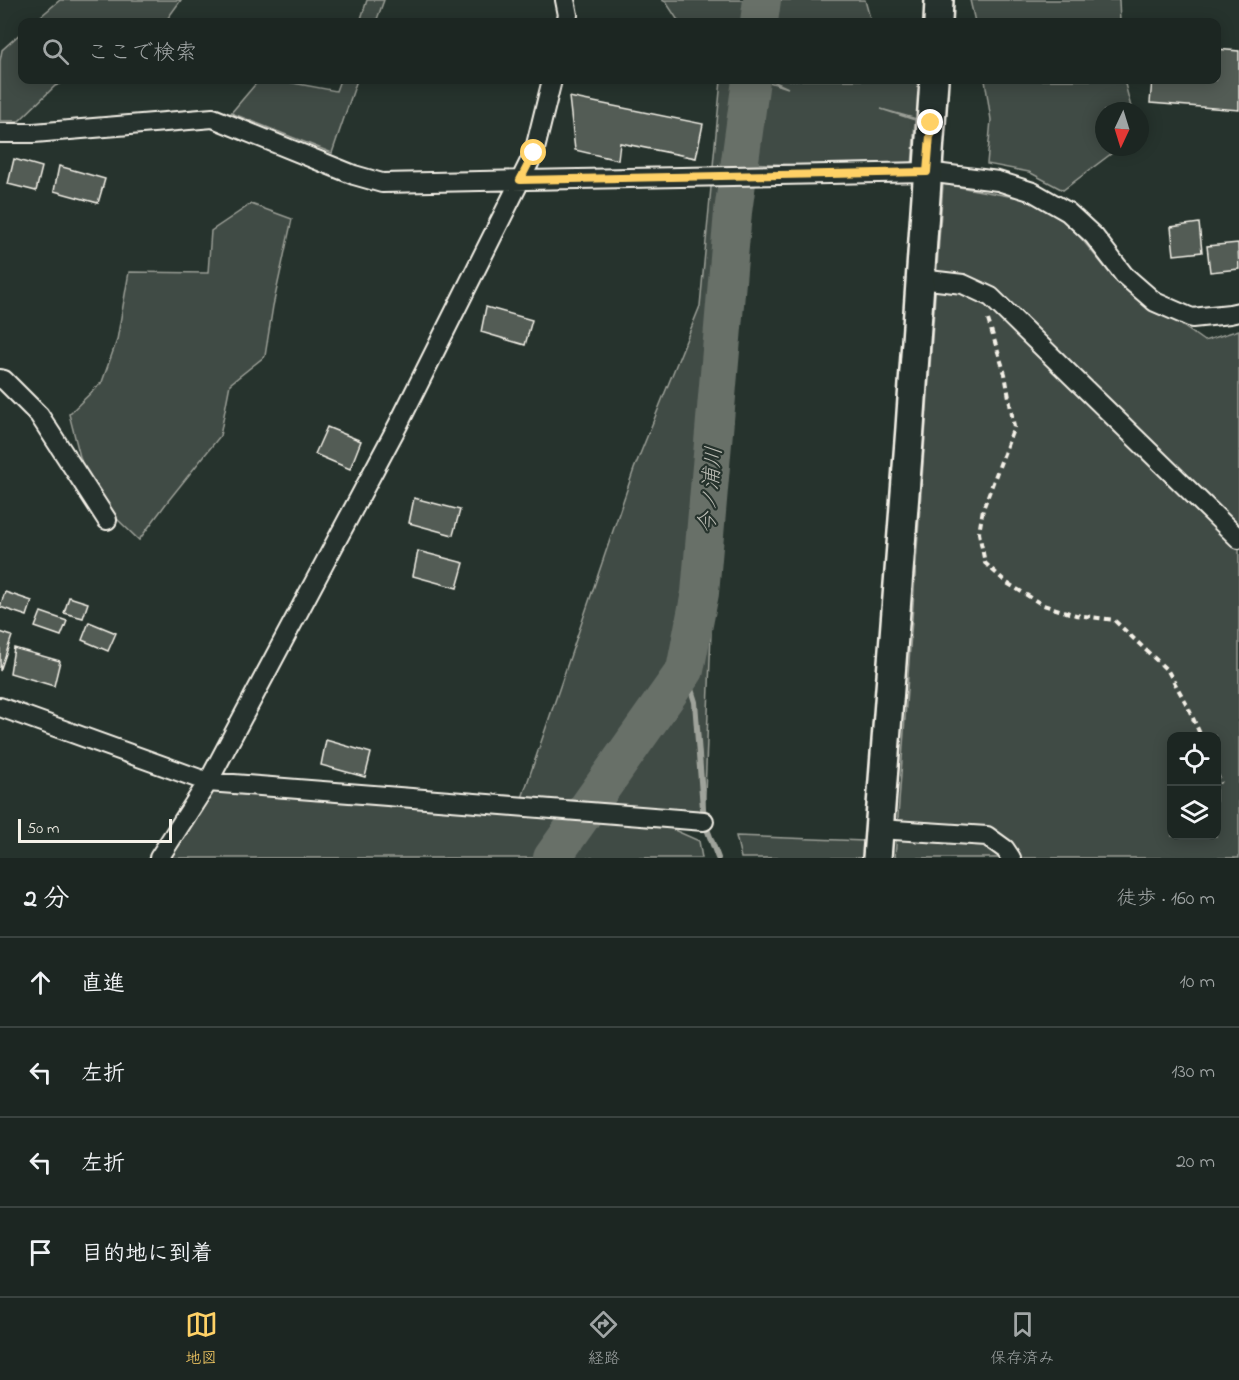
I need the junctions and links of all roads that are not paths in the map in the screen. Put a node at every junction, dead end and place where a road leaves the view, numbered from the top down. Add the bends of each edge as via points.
1 (565, 0) edge
2 (939, 0) edge
3 (567, 18) edge
4 (938, 18) edge
5 (551, 84) edge
6 (934, 84) edge
7 (0, 133) edge
8 (927, 172) junction
9 (520, 180) junction
10 (920, 279) junction
11 (1239, 312) edge
12 (0, 379) edge
13 (108, 520) dead end
14 (1239, 539) edge
15 (0, 707) edge
16 (208, 783) junction
17 (705, 821) dead end
18 (879, 829) junction
19 (159, 858) edge
20 (877, 858) edge
21 (1011, 858) edge

1 - 3 street
2 - 4 street
5 - 9 street via 534,153
6 - 8 street
7 - 9 street via 213,118 382,183
8 - 9 street
8 - 10 street
8 - 11 street via 998,181 1033,192 1068,212 1094,236 1124,275 1155,302 1192,318
9 - 16 street via 393,436
10 - 14 street via 963,284 991,297
10 - 18 street
12 - 13 street via 39,415
15 - 16 street
16 - 17 street
16 - 19 street
18 - 20 street
18 - 21 street via 987,836

